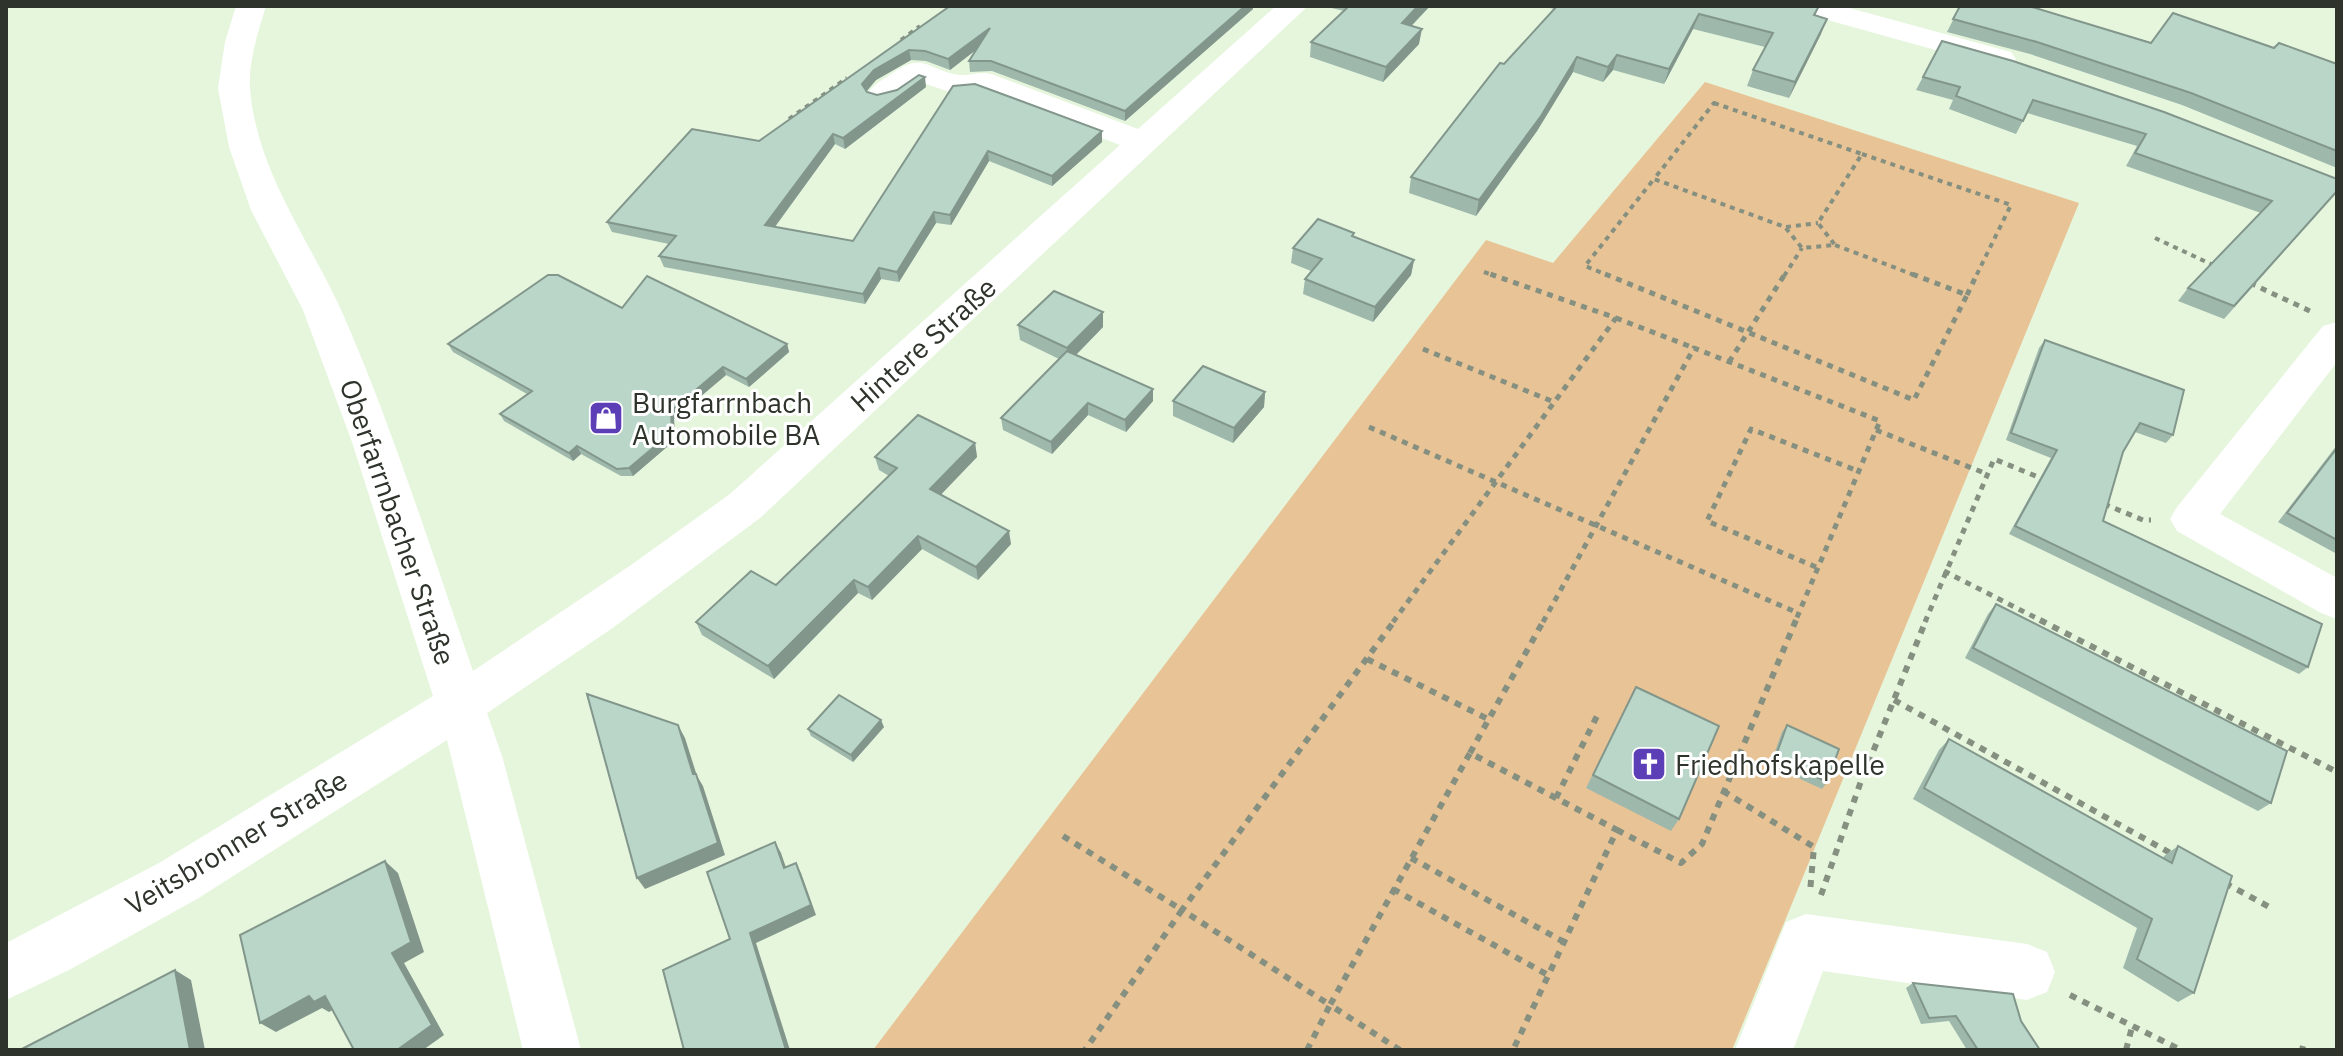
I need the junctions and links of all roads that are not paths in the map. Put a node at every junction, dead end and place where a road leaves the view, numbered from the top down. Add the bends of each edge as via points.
1 (251, 6) edge
2 (1809, 6) edge
3 (1289, 7) edge
4 (1887, 15) edge
5 (2033, 69) edge
6 (883, 94) edge
7 (1145, 143) junction
8 (2330, 326) edge
9 (2337, 600) edge
10 (462, 706) junction
11 (6, 972) edge
12 (2027, 972) road end
13 (552, 1050) edge
14 (1764, 1050) edge

1 - 10 street, Oberfarrnbacher Straße via 234,88 246,147 269,210 322,310 363,414
2 - 4 street
3 - 7 street, Hintere Straße
4 - 5 street
6 - 7 street via 916,70 959,85 980,81
7 - 10 street, Hintere Straße via 745,506 625,597
8 - 9 street via 2192,519
10 - 11 street, Veitsbronner Straße via 213,861
10 - 13 street, Oberfarrnbacher Straße
12 - 14 street via 1806,941

